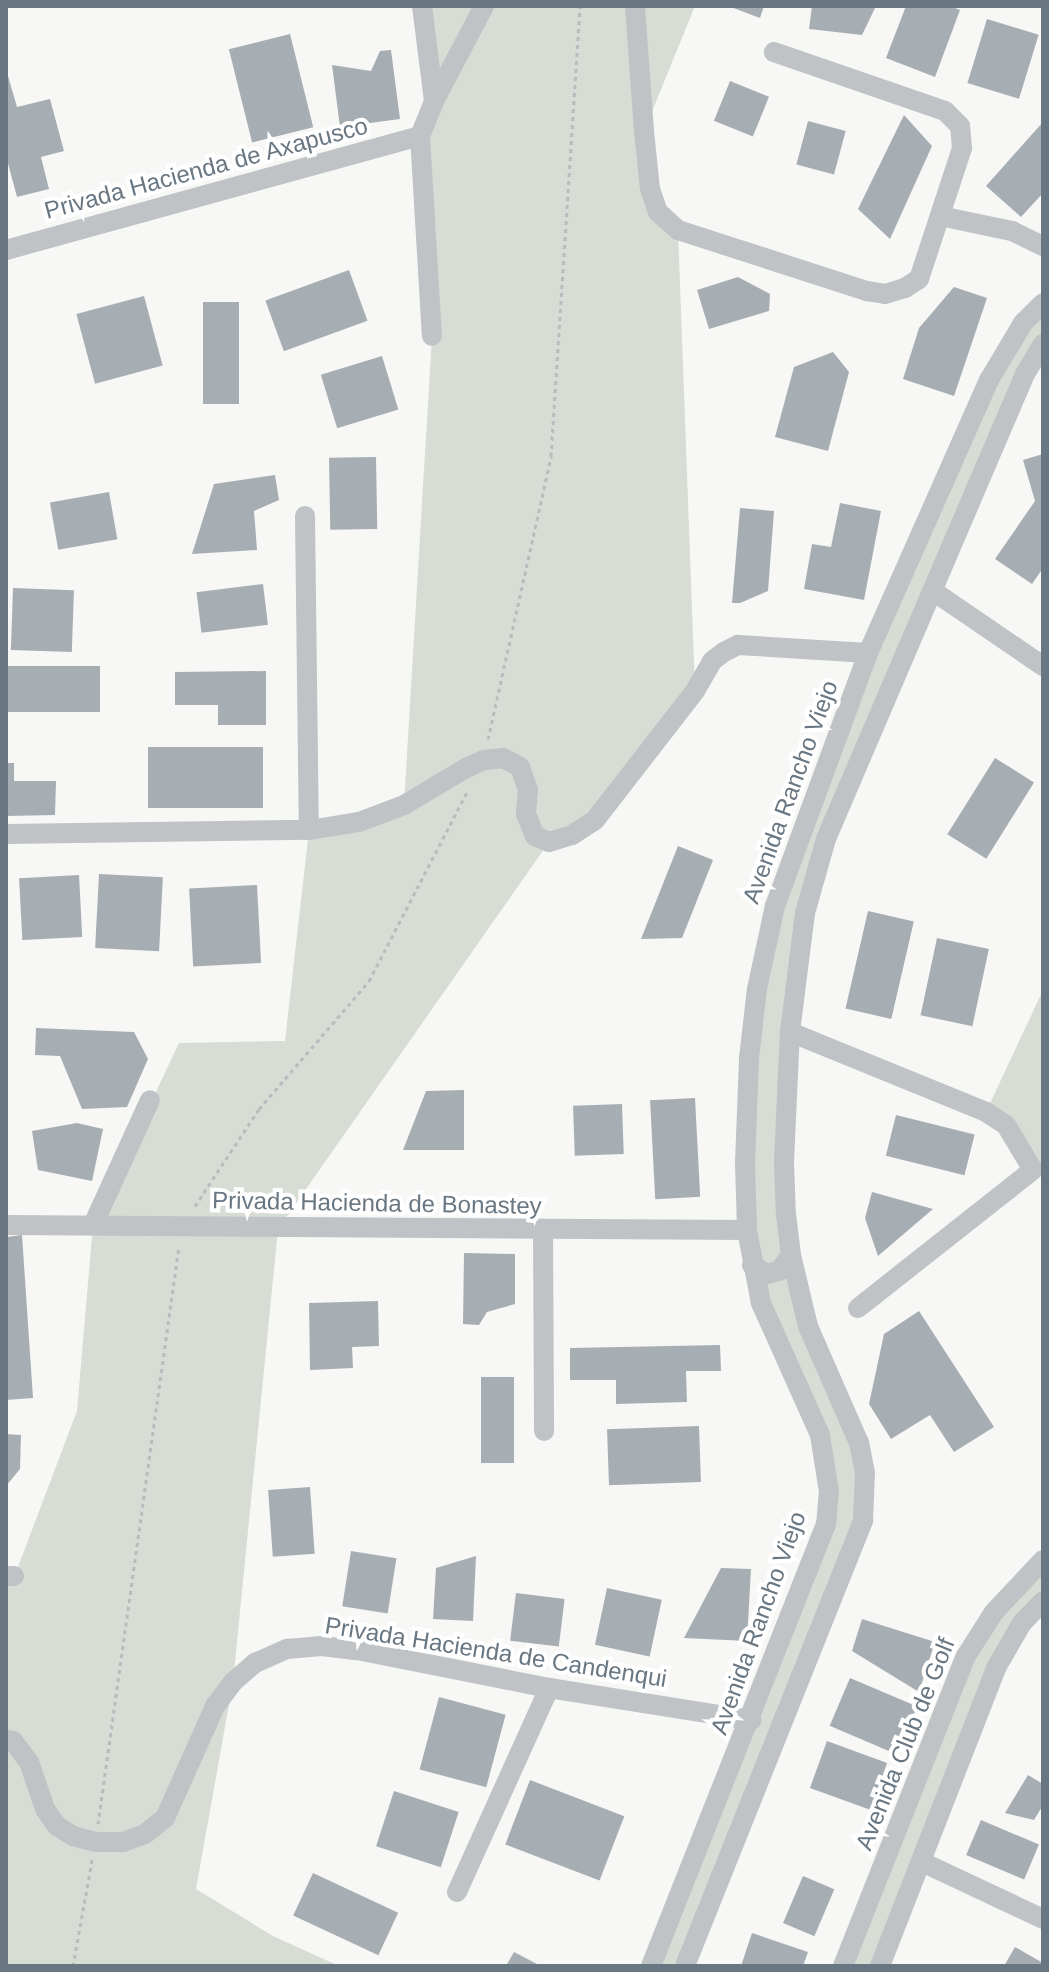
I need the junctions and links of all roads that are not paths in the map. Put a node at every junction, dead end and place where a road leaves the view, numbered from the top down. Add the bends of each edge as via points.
1 (422, 6) edge
2 (484, 6) edge
3 (635, 6) edge
4 (774, 52) dead end
5 (434, 101) junction
6 (420, 136) junction
7 (940, 216) junction
8 (1043, 246) edge
9 (6, 250) edge
10 (1043, 303) edge
11 (432, 336) dead end
12 (1043, 344) edge
13 (305, 516) dead end
14 (916, 544) junction
15 (948, 556) junction
16 (933, 591) junction
17 (868, 653) junction
18 (1043, 666) edge
19 (848, 704) junction
20 (879, 715) junction
21 (309, 830) junction
22 (6, 834) edge
23 (790, 1032) junction
24 (150, 1100) dead end
25 (1038, 1170) edge
26 (6, 1225) edge
27 (93, 1225) junction
28 (747, 1230) junction
29 (543, 1231) junction
30 (791, 1255) junction
31 (752, 1265) junction
32 (858, 1308) dead end
33 (544, 1431) dead end
34 (1043, 1560) edge
35 (1043, 1601) edge
36 (776, 1644) junction
37 (808, 1659) junction
38 (549, 1688) junction
39 (751, 1720) junction
40 (6, 1740) edge
41 (730, 1771) junction
42 (760, 1779) junction
43 (900, 1822) junction
44 (933, 1832) junction
45 (922, 1862) junction
46 (879, 1876) junction
47 (913, 1888) junction
48 (457, 1892) dead end
49 (1043, 1919) edge
50 (651, 1966) edge
51 (685, 1966) edge
52 (843, 1966) edge
53 (880, 1966) edge

1 - 5 street
2 - 5 street
3 - 7 street via 650,189 658,212 678,230 885,294 919,279
4 - 7 street via 945,111 960,126 962,148
5 - 6 street
6 - 9 street, Privada Hacienda de Axapusco
6 - 11 street
7 - 8 street via 1001,228
10 - 14 street, Avenida Rancho Viejo via 1023,323 989,380
12 - 15 street, Avenida Rancho Viejo via 1025,374
13 - 21 street
14 - 15 street
14 - 17 street, Avenida Rancho Viejo
15 - 16 street, Avenida Rancho Viejo
16 - 18 street
16 - 20 street, Avenida Rancho Viejo
17 - 19 street, Avenida Rancho Viejo
17 - 21 street via 738,645 724,652 712,661 695,691 595,820 572,835 549,842 535,836 526,814 528,790 520,767 503,758 484,760 404,805 359,822
19 - 20 street
19 - 28 street, Avenida Rancho Viejo via 787,866 757,989 745,1163
20 - 23 street, Avenida Rancho Viejo via 822,852 805,913
21 - 22 street
23 - 25 street via 986,1112 1006,1125
23 - 30 street, Avenida Rancho Viejo via 784,1162
24 - 27 street
25 - 32 street
26 - 27 street, Privada Hacienda de Bonastey
27 - 29 street, Privada Hacienda de Bonastey
28 - 29 street, Privada Hacienda de Bonastey
28 - 31 street, Avenida Rancho Viejo
29 - 33 street
30 - 31 street via 779,1271 766,1274
30 - 37 street, Avenida Rancho Viejo via 808,1326 859,1443 865,1473 863,1520
31 - 36 street, Avenida Rancho Viejo via 761,1303 820,1435 829,1492 826,1525
34 - 43 street, Avenida Club de Golf via 994,1612 966,1656
35 - 44 street via 1022,1623 996,1668
36 - 37 street
36 - 39 street, Avenida Rancho Viejo
37 - 42 street, Avenida Rancho Viejo
38 - 39 street, Privada Hacienda de Candenqui
38 - 40 street, Privada Hacienda de Candenqui via 357,1650 287,1649 255,1663 233,1682 215,1706 165,1818 123,1842 95,1842 57,1826 45,1809 29,1762 13,1741
38 - 48 street, Privada Hacienda de Candenqui
39 - 41 street, Avenida Rancho Viejo
41 - 42 street
41 - 50 street, Avenida Rancho Viejo
42 - 51 street, Avenida Rancho Viejo
43 - 44 street
43 - 46 street, Avenida Club de Golf
44 - 45 street
45 - 47 street
45 - 49 street
46 - 47 street
46 - 52 street, Avenida Club de Golf
47 - 53 street

